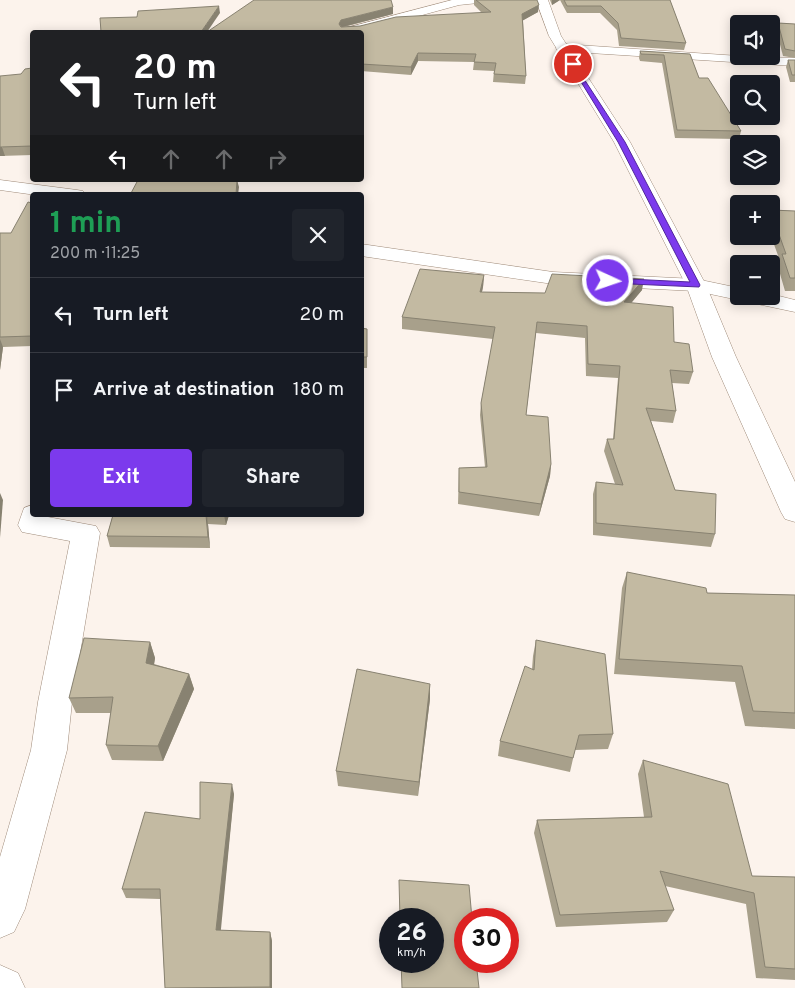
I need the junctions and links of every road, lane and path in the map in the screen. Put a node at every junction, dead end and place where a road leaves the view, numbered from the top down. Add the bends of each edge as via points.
1 (474, 0) edge
2 (542, 0) edge
3 (355, 30) edge
4 (563, 48) junction
5 (795, 62) edge
6 (0, 185) edge
7 (54, 192) edge
8 (364, 250) edge
9 (696, 285) junction
10 (730, 292) edge
11 (780, 303) edge
12 (795, 306) edge
13 (795, 512) edge
14 (34, 517) edge
15 (0, 918) edge

1 - 3 street
2 - 4 street
4 - 5 street
4 - 9 street via 622,142
6 - 7 street
8 - 9 street via 553,278
9 - 10 street
9 - 13 street via 724,356
11 - 12 street
14 - 15 street via 32,525 86,533 49,750

